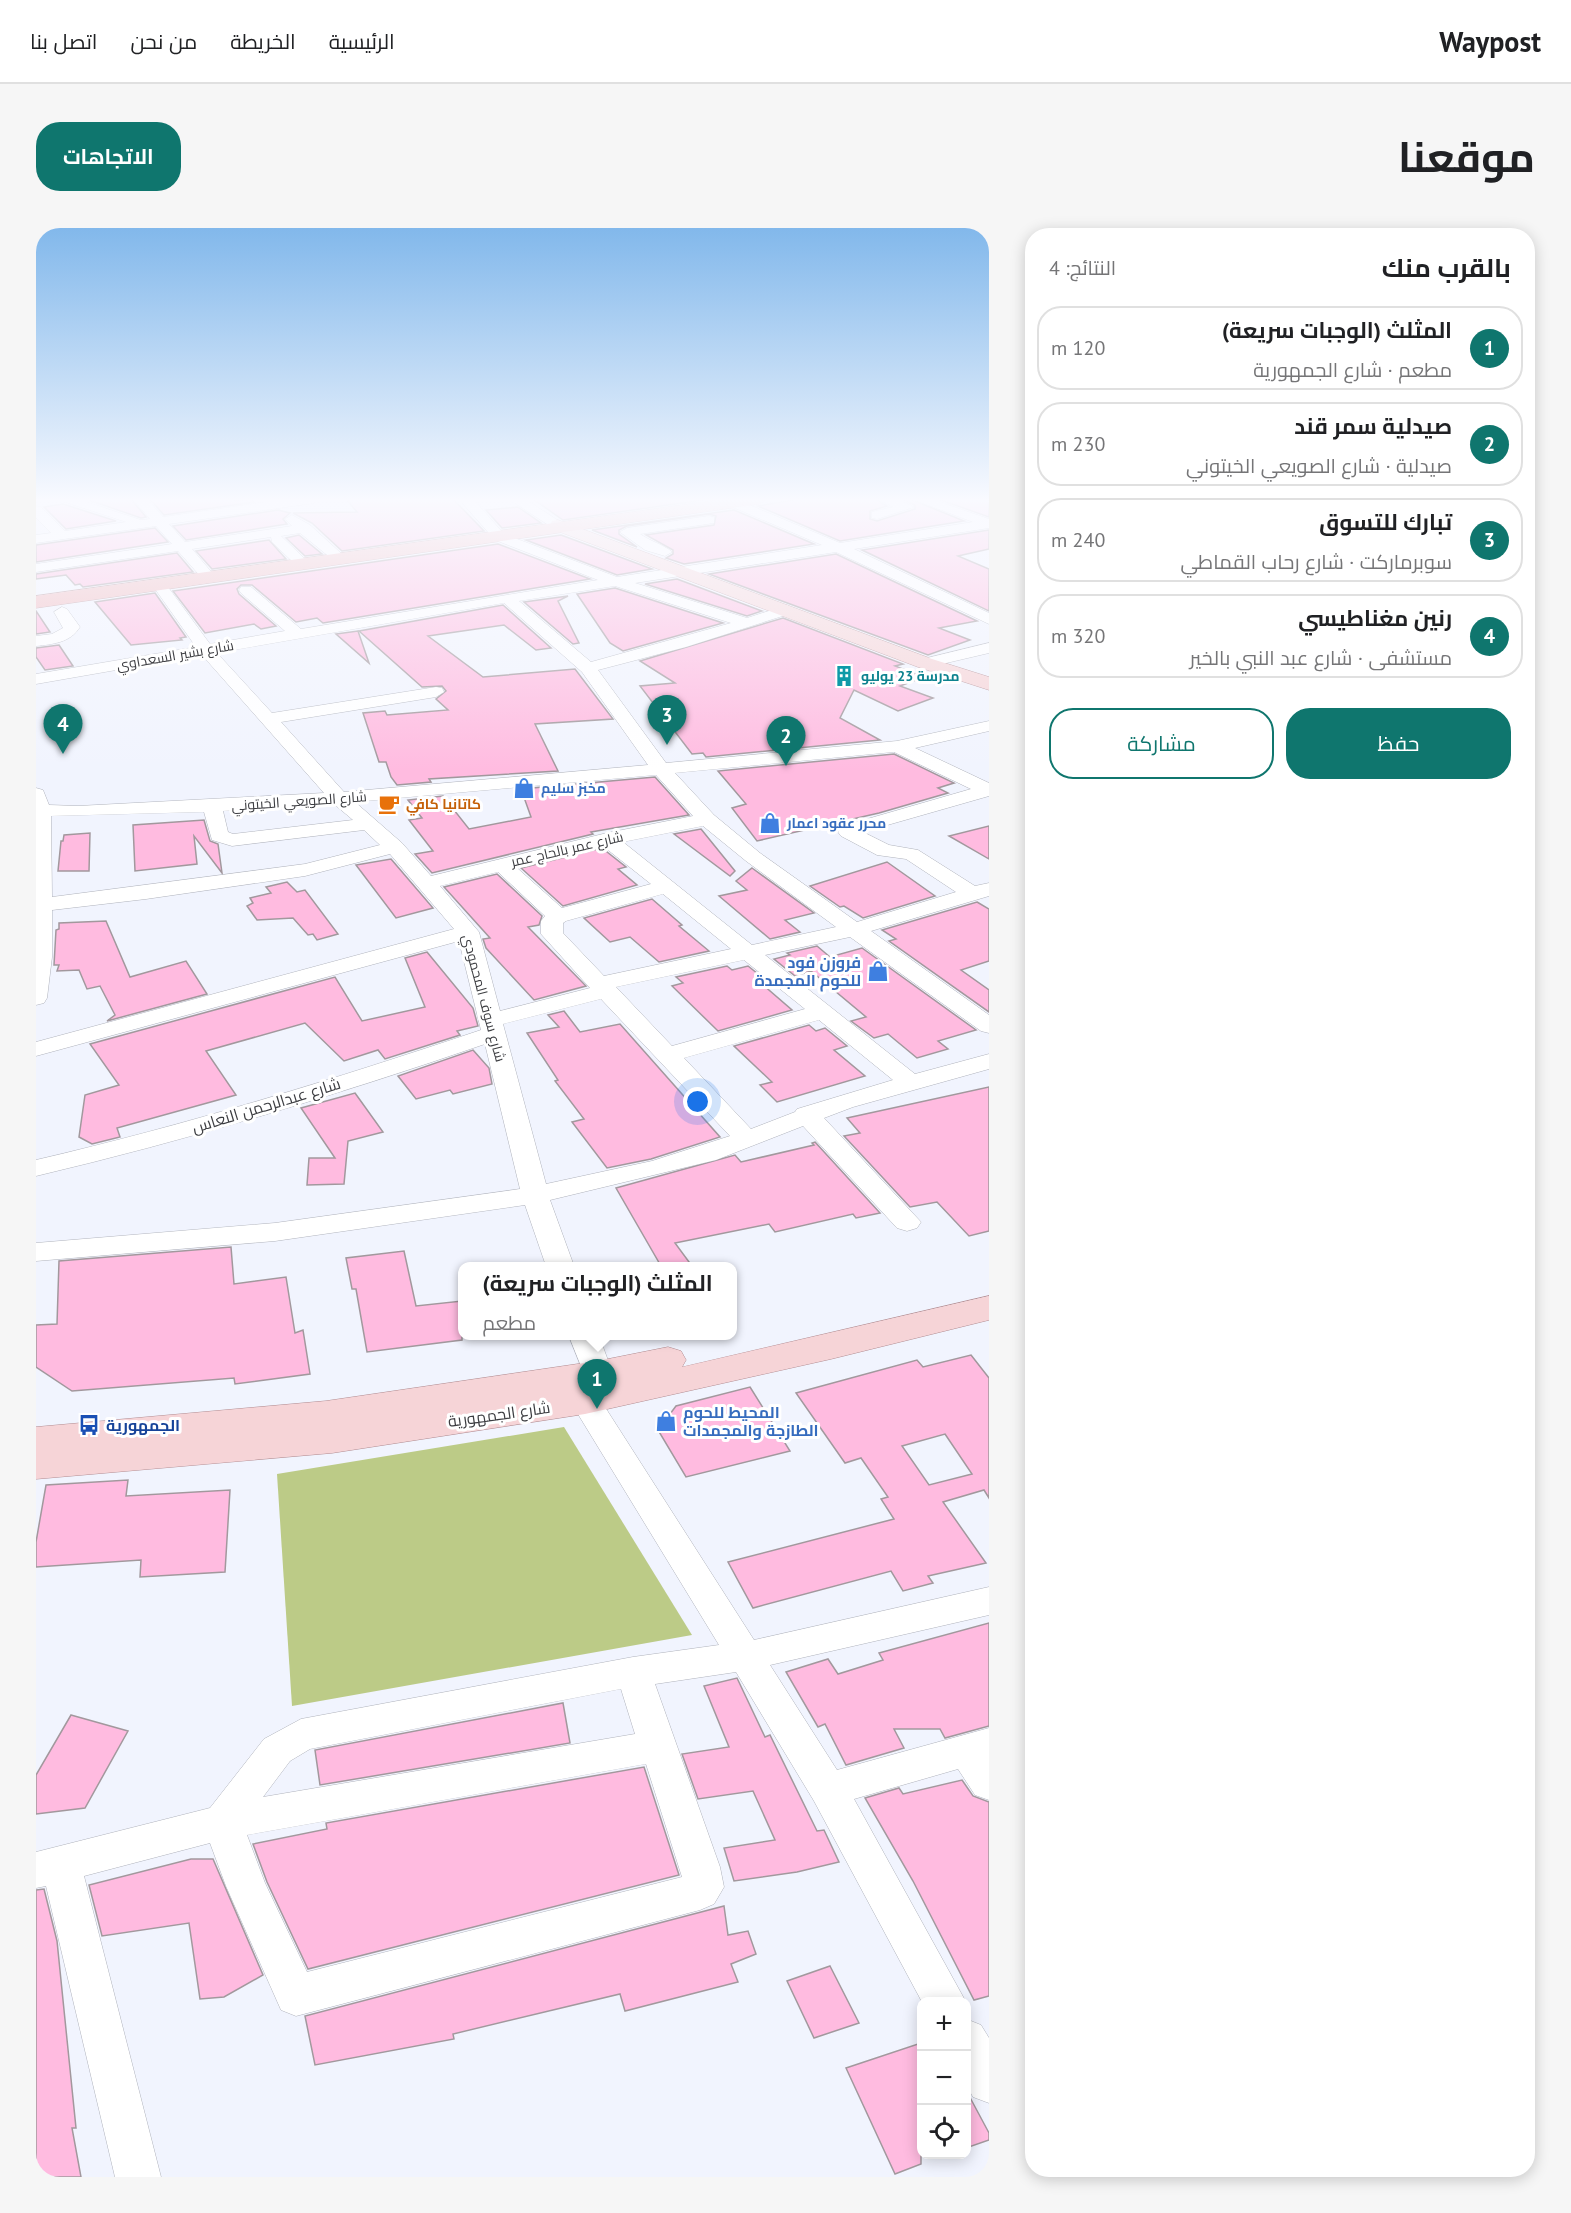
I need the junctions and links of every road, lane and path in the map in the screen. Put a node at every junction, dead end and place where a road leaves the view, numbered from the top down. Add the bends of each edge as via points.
1 (88, 590) edge
2 (129, 590) edge
3 (163, 590) edge
4 (246, 590) dead end
5 (563, 590) edge
6 (643, 590) edge
7 (731, 590) edge
8 (927, 590) edge
9 (36, 597) edge
10 (507, 598) junction
11 (36, 602) edge
12 (787, 610) junction
13 (62, 612) dead end
14 (989, 619) edge
15 (747, 623) junction
16 (298, 634) junction
17 (36, 641) edge
18 (989, 648) edge
19 (206, 650) junction
20 (933, 666) junction
21 (588, 668) junction
22 (36, 680) edge
23 (989, 684) edge
24 (989, 689) edge
25 (436, 692) dead end
26 (268, 719) junction
27 (989, 726) edge
28 (897, 746) junction
29 (660, 768) junction
30 (987, 790) edge
31 (339, 798) junction
32 (38, 805) edge
33 (212, 807) junction
34 (989, 810) edge
35 (707, 819) junction
36 (369, 824) junction
37 (607, 839) junction
38 (395, 847) junction
39 (502, 865) junction
40 (427, 883) junction
41 (665, 887) junction
42 (981, 891) edge
43 (39, 905) edge
44 (558, 916) junction
45 (856, 929) junction
46 (468, 932) junction
47 (745, 951) junction
48 (39, 957) edge
49 (602, 987) junction
50 (36, 998) edge
51 (822, 1012) junction
52 (492, 1026) junction
53 (989, 1026) edge
54 (36, 1049) edge
55 (670, 1054) junction
56 (989, 1061) edge
57 (910, 1082) junction
58 (806, 1114) junction
59 (747, 1140) junction
60 (36, 1168) edge
61 (536, 1195) junction
62 (907, 1222) dead end
63 (36, 1252) edge
64 (559, 1262) edge
65 (989, 1287) edge
66 (989, 1308) edge
67 (585, 1340) edge
68 (591, 1388) junction
69 (36, 1441) edge
70 (36, 1465) edge
71 (989, 1601) edge
72 (746, 1656) junction
73 (633, 1672) junction
74 (658, 1746) junction
75 (977, 1747) edge
76 (989, 1783) edge
77 (828, 1789) junction
78 (222, 1822) junction
79 (49, 1867) edge
80 (943, 1997) edge
81 (971, 2049) edge
82 (989, 2081) edge
83 (138, 2177) edge

1 - 9 highway
2 - 11 highway
3 - 19 street, شارع سوف المحمودي
4 - 16 street
5 - 10 street, شارع بشير السعداوي
6 - 15 street
7 - 12 main road
8 - 14 street
10 - 16 street, شارع بشير السعداوي
10 - 21 street
12 - 15 street
12 - 20 main road
13 - 17 street via 71,631
15 - 21 street
16 - 19 street, شارع بشير السعداوي
18 - 20 street
19 - 22 street, شارع بشير السعداوي
19 - 26 street, شارع سوف المحمودي
20 - 23 main road
20 - 24 main road
21 - 29 street
25 - 26 street
26 - 31 street, شارع سوف المحمودي
27 - 28 street, شارع الصويعي الخيتوني
28 - 29 street, شارع الصويعي الخيتوني
28 - 30 street
29 - 31 street, شارع الصويعي الخيتوني
29 - 35 street
30 - 34 street
30 - 42 street via 848,832 884,851 911,854
31 - 33 street, شارع الصويعي الخيتوني
31 - 36 street, شارع سوف المحمودي
32 - 33 street, شارع الصويعي الخيتوني via 78,812
32 - 43 street
33 - 36 street via 219,836 232,840
35 - 37 street, شارع عمر بالحاج عمر
35 - 45 street via 753,857
36 - 38 street, شارع سوف المحمودي
37 - 39 street, شارع عمر بالحاج عمر
37 - 41 street
38 - 40 street, شارع سوف المحمودي
38 - 43 street via 304,870
39 - 40 street, شارع عمر بالحاج عمر
39 - 44 street
40 - 46 street, شارع سوف المحمودي
41 - 44 street
41 - 47 street
42 - 45 street, شارع عبدالرحمن النعاس
43 - 48 street
44 - 49 street via 552,921 552,934
45 - 47 street, شارع عبدالرحمن النعاس
45 - 53 street
46 - 52 street, شارع سوف المحمودي
46 - 54 street
47 - 49 street, شارع عبدالرحمن النعاس
47 - 51 street
48 - 50 street
49 - 52 street, شارع عبدالرحمن النعاس
49 - 55 street
51 - 55 street
51 - 57 street
52 - 60 street, شارع عبدالرحمن النعاس via 391,1068 142,1143
52 - 61 street, شارع سوف المحمودي
55 - 59 street
56 - 57 street
57 - 58 street
58 - 59 street
58 - 62 street
59 - 61 street via 657,1168
61 - 63 street via 275,1232
61 - 64 street, شارع سوف المحمودي
65 - 68 main road, شارع الجمهورية
66 - 68 main road, شارع الجمهورية via 831,1347
67 - 68 street
68 - 69 main road, شارع الجمهورية
68 - 70 main road, شارع الجمهورية via 332,1439
68 - 72 street
71 - 72 street
72 - 73 street
72 - 77 street
73 - 74 street
73 - 78 street via 301,1736 277,1750
74 - 78 street
74 - 78 street via 700,1867 704,1887 700,1891 296,1995 246,1886
75 - 76 street
75 - 77 street
77 - 80 street
78 - 79 street
79 - 83 street
81 - 82 street

